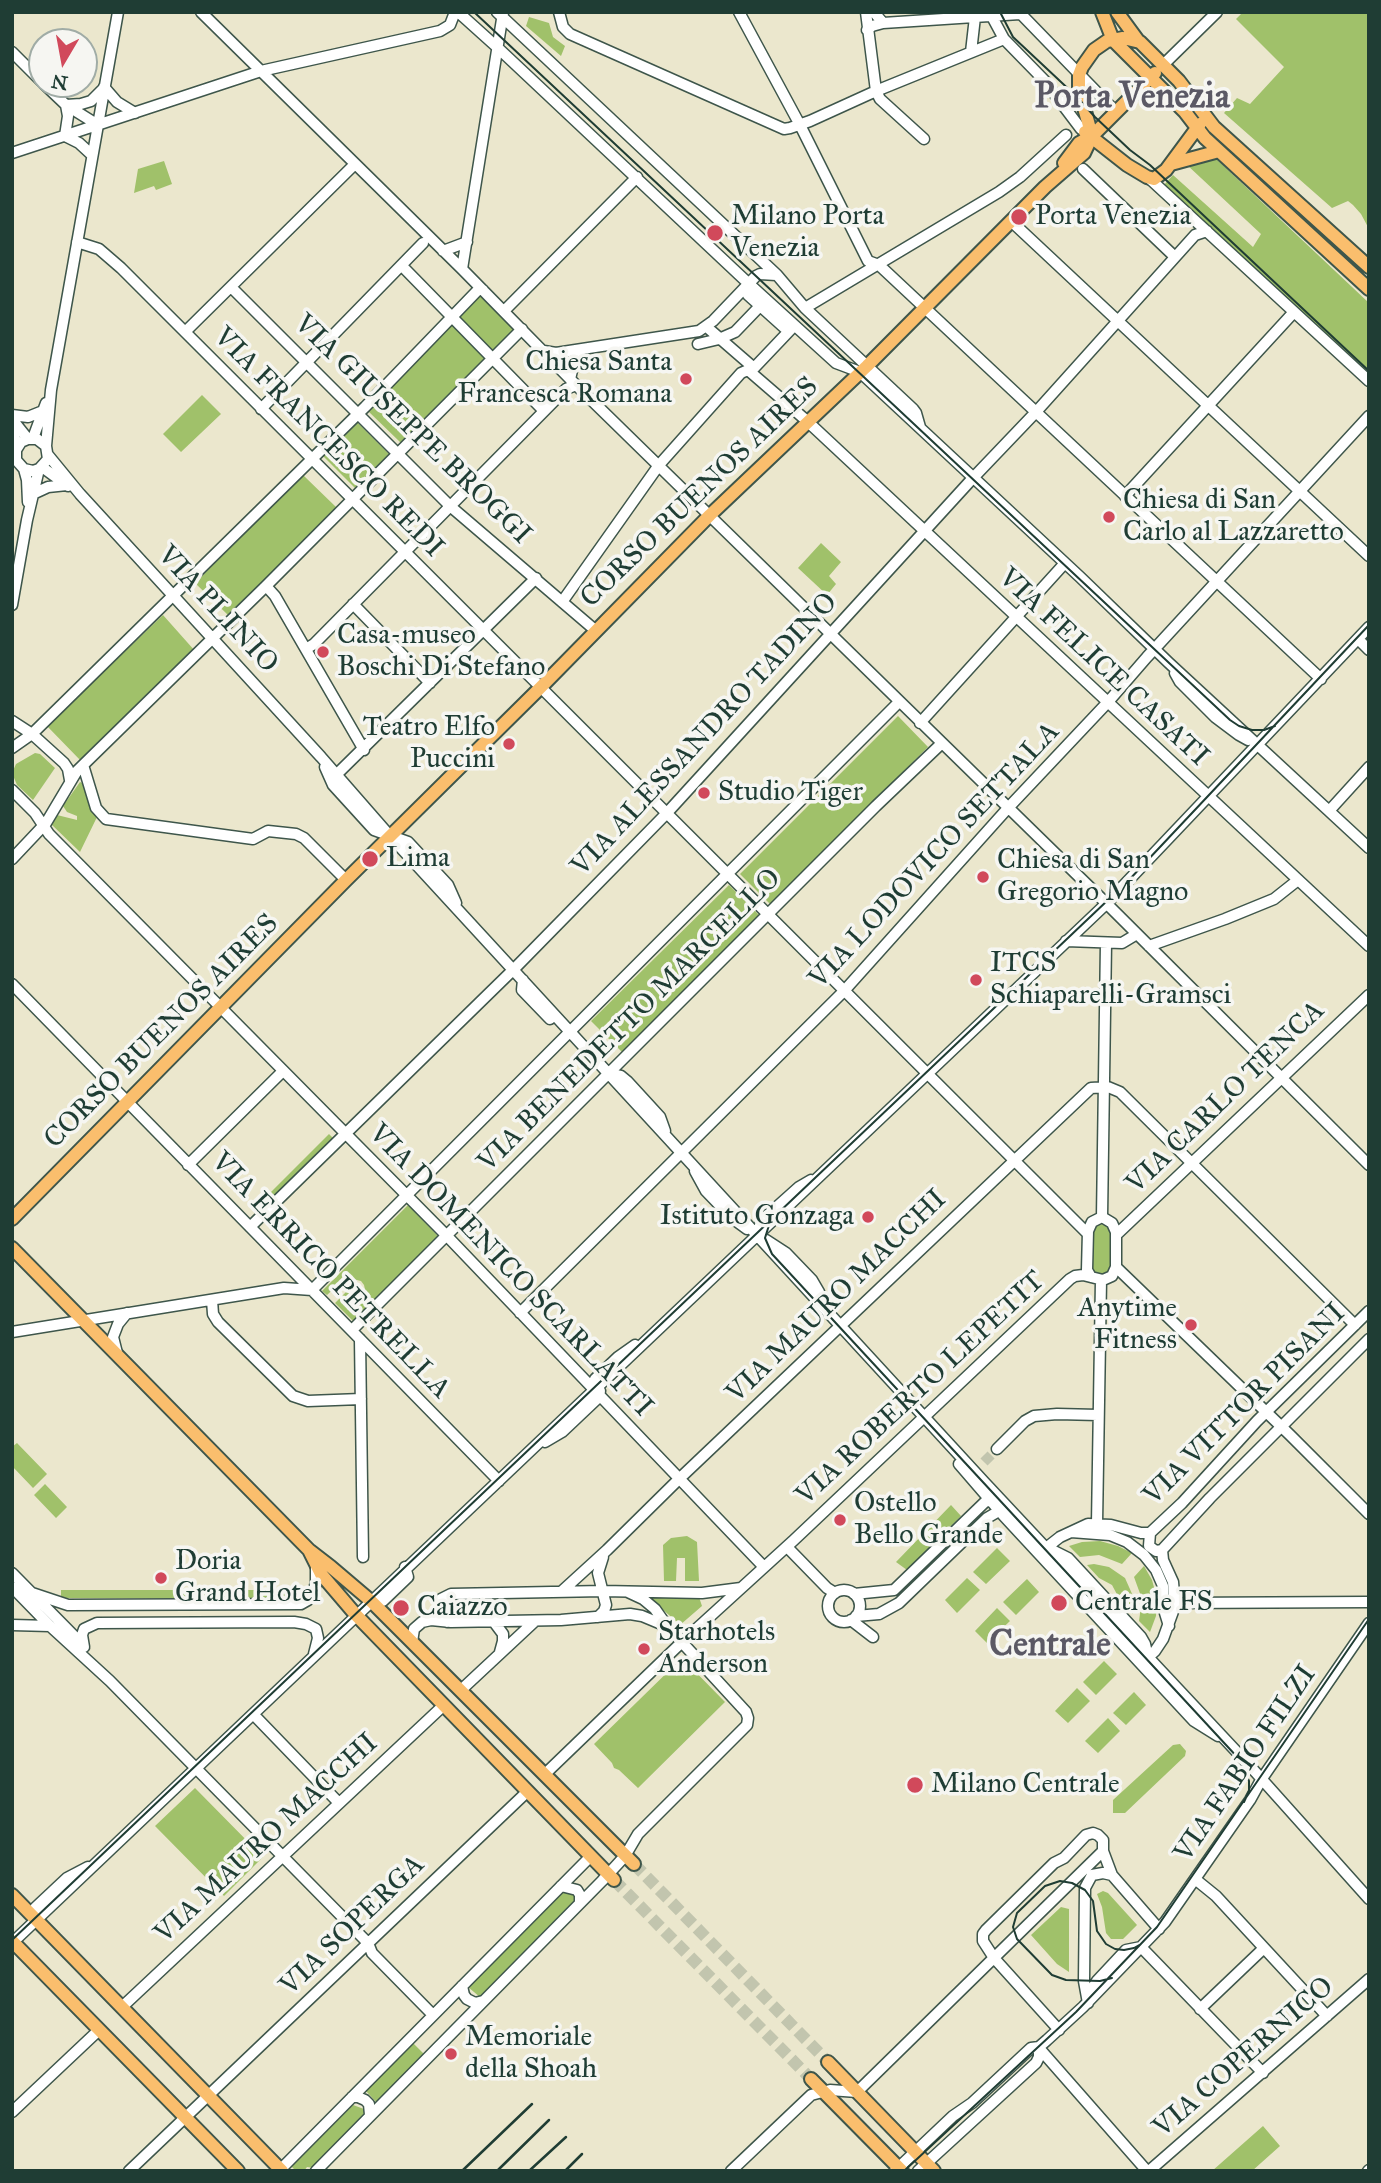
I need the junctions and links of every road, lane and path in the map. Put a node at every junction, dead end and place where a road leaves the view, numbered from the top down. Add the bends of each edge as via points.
1 (118, 12) edge
2 (201, 12) edge
3 (457, 12) edge
4 (739, 12) edge
5 (866, 12) edge
6 (874, 12) edge
7 (1101, 12) edge
8 (1117, 12) edge
9 (1217, 12) edge
10 (502, 13) edge
11 (1020, 13) edge
12 (991, 14) edge
13 (562, 16) edge
14 (975, 17) junction
15 (883, 23) junction
16 (867, 30) junction
17 (1004, 39) junction
18 (1113, 40) junction
19 (1139, 42) junction
20 (498, 48) junction
21 (1094, 50) junction
22 (12, 52) edge
23 (970, 52) junction
24 (1163, 65) junction
25 (28, 68) edge
26 (261, 71) junction
27 (1079, 75) junction
28 (1151, 78) junction
29 (104, 88) junction
30 (876, 91) junction
31 (58, 98) edge
32 (65, 105) junction
33 (1116, 112) junction
34 (135, 113) junction
35 (1203, 113) junction
36 (98, 125) junction
37 (800, 125) junction
38 (1197, 130) junction
39 (1066, 135) dead end
40 (65, 136) junction
41 (1084, 136) junction
42 (924, 139) dead end
43 (1219, 151) junction
44 (12, 153) edge
45 (92, 155) junction
46 (355, 164) junction
47 (1171, 164) junction
48 (1083, 169) dead end
49 (637, 177) junction
50 (1150, 179) junction
51 (1011, 221) junction
52 (1207, 231) junction
53 (424, 238) junction
54 (77, 242) junction
55 (467, 242) junction
56 (443, 251) junction
57 (1175, 257) junction
58 (879, 262) junction
59 (402, 266) junction
60 (1369, 267) edge
61 (462, 269) junction
62 (777, 275) junction
63 (748, 283) junction
64 (232, 288) junction
65 (1369, 289) edge
66 (483, 290) junction
67 (748, 295) dead end
68 (760, 306) junction
69 (805, 307) junction
70 (924, 308) junction
71 (504, 311) junction
72 (1294, 312) junction
73 (449, 321) junction
74 (1117, 321) junction
75 (711, 325) junction
76 (790, 327) junction
77 (522, 329) junction
78 (185, 332) junction
79 (719, 339) junction
80 (698, 344) dead end
81 (581, 350) junction
82 (543, 351) junction
83 (306, 362) junction
84 (491, 362) junction
85 (863, 369) junction
86 (1369, 381) edge
87 (573, 382) junction
88 (51, 390) junction
89 (1208, 406) junction
90 (261, 408) junction
91 (43, 411) junction
92 (544, 411) junction
93 (1036, 412) junction
94 (358, 414) junction
95 (1369, 416) edge
96 (12, 417) edge
97 (807, 421) junction
98 (12, 432) edge
99 (31, 438) junction
100 (18, 445) junction
101 (47, 450) junction
102 (398, 454) junction
103 (313, 459) junction
104 (14, 461) edge
105 (659, 465) junction
106 (41, 468) junction
107 (24, 469) junction
108 (974, 477) junction
109 (67, 485) junction
110 (1299, 491) junction
111 (1121, 492) junction
112 (35, 493) junction
113 (80, 494) junction
114 (353, 499) junction
115 (450, 506) junction
116 (710, 515) junction
117 (27, 520) junction
118 (925, 532) junction
119 (405, 551) junction
120 (1369, 556) edge
121 (1065, 563) junction
122 (536, 579) junction
123 (1217, 582) junction
124 (266, 586) junction
125 (173, 596) junction
126 (562, 602) junction
127 (353, 604) junction
128 (12, 605) edge
129 (1016, 618) junction
130 (1369, 627) edge
131 (595, 630) junction
132 (483, 631) junction
133 (831, 635) junction
134 (212, 639) junction
135 (1357, 639) junction
136 (1156, 648) junction
137 (306, 649) junction
138 (1369, 650) edge
139 (1321, 679) junction
140 (430, 683) junction
141 (540, 688) junction
142 (899, 702) junction
143 (1108, 702) junction
144 (12, 721) edge
145 (920, 723) junction
146 (32, 734) junction
147 (941, 744) junction
148 (1258, 745) junction
149 (12, 748) edge
150 (364, 750) junction
151 (322, 760) junction
152 (1369, 767) edge
153 (77, 772) junction
154 (336, 775) junction
155 (12, 789) edge
156 (1209, 798) junction
157 (1008, 808) junction
158 (1329, 811) junction
159 (666, 814) junction
160 (43, 827) junction
161 (389, 836) junction
162 (1369, 848) edge
163 (12, 859) edge
164 (727, 874) junction
165 (346, 880) junction
166 (1298, 880) junction
167 (1106, 904) junction
168 (769, 915) junction
169 (1137, 934) junction
170 (1066, 941) junction
171 (1106, 943) junction
172 (1149, 946) junction
173 (1369, 946) edge
174 (513, 970) junction
175 (12, 984) edge
176 (844, 990) junction
177 (1369, 995) edge
178 (221, 1009) junction
179 (571, 1032) junction
180 (283, 1071) junction
181 (609, 1074) junction
182 (928, 1074) junction
183 (1280, 1077) junction
184 (1104, 1086) junction
185 (128, 1103) junction
186 (345, 1134) junction
187 (682, 1152) junction
188 (1014, 1160) junction
189 (1191, 1163) junction
190 (188, 1165) junction
191 (1369, 1165) edge
192 (407, 1196) junction
193 (1102, 1217) junction
194 (12, 1219) edge
195 (250, 1227) junction
196 (1088, 1234) junction
197 (1116, 1235) junction
198 (447, 1236) junction
199 (758, 1236) junction
200 (12, 1248) edge
201 (1115, 1267) junction
202 (1096, 1279) junction
203 (312, 1290) junction
204 (212, 1300) junction
205 (1369, 1311) edge
206 (127, 1313) junction
207 (520, 1313) junction
208 (82, 1319) junction
209 (840, 1325) junction
210 (1355, 1325) junction
211 (352, 1330) junction
212 (12, 1332) edge
213 (360, 1339) junction
214 (1369, 1339) edge
215 (117, 1354) junction
216 (598, 1391) junction
217 (361, 1399) junction
218 (1098, 1415) junction
219 (923, 1419) junction
220 (1274, 1420) junction
221 (997, 1449) tunnel mouth
222 (984, 1462) tunnel mouth
223 (972, 1474) junction
224 (679, 1479) junction
225 (499, 1481) junction
226 (994, 1498) junction
227 (999, 1511) junction
228 (1369, 1514) edge
229 (1097, 1524) junction
230 (1070, 1531) junction
231 (1152, 1532) junction
232 (787, 1547) junction
233 (1165, 1547) junction
234 (1046, 1548) junction
235 (607, 1550) junction
236 (363, 1557) dead end
237 (1044, 1560) junction
238 (319, 1563) junction
239 (764, 1567) junction
240 (12, 1573) edge
241 (12, 1587) edge
242 (742, 1588) junction
243 (603, 1591) junction
244 (628, 1591) junction
245 (561, 1592) junction
246 (32, 1593) junction
247 (835, 1593) junction
248 (853, 1594) junction
249 (371, 1601) junction
250 (1369, 1602) edge
251 (1175, 1603) junction
252 (32, 1607) junction
253 (54, 1614) junction
254 (356, 1615) junction
255 (597, 1617) junction
256 (854, 1618) junction
257 (535, 1621) junction
258 (447, 1622) junction
259 (494, 1622) junction
260 (1369, 1623) edge
261 (12, 1625) edge
262 (50, 1626) junction
263 (667, 1626) junction
264 (1169, 1626) junction
265 (873, 1637) dead end
266 (412, 1642) junction
267 (682, 1642) junction
268 (317, 1643) junction
269 (84, 1647) junction
270 (499, 1654) junction
271 (314, 1656) junction
272 (1145, 1660) junction
273 (110, 1681) junction
274 (461, 1690) junction
275 (444, 1705) junction
276 (253, 1714) junction
277 (196, 1768) junction
278 (545, 1774) junction
279 (1262, 1780) junction
280 (528, 1791) junction
281 (339, 1803) junction
282 (1102, 1851) junction
283 (282, 1856) junction
284 (591, 1856) junction
285 (1064, 1858) junction
286 (629, 1860) junction
287 (1093, 1860) junction
288 (1112, 1875) junction
289 (611, 1877) junction
290 (1195, 1879) junction
291 (561, 1886) junction
292 (12, 1895) edge
293 (1369, 1899) edge
294 (580, 1903) junction
295 (36, 1920) junction
296 (1158, 1929) junction
297 (12, 1942) edge
298 (368, 1943) junction
299 (1142, 1947) junction
300 (1264, 1948) junction
301 (994, 1958) junction
302 (1369, 1979) edge
303 (462, 1986) junction
304 (483, 2001) junction
305 (1088, 2001) junction
306 (122, 2007) junction
307 (1200, 2009) junction
308 (433, 2015) junction
309 (1327, 2016) junction
310 (1059, 2029) junction
311 (99, 2031) junction
312 (1039, 2048) junction
313 (828, 2062) tunnel mouth
314 (1263, 2073) junction
315 (811, 2079) tunnel mouth
316 (823, 2091) junction
317 (857, 2092) junction
318 (209, 2095) junction
319 (352, 2097) junction
320 (12, 2112) edge
321 (370, 2115) junction
322 (185, 2117) junction
323 (915, 2151) junction
324 (926, 2168) edge
325 (280, 2170) edge
326 (898, 2170) edge
327 (129, 2171) edge
328 (238, 2171) edge
329 (316, 2171) edge
330 (731, 2171) edge
331 (1148, 2171) edge

1 - 29 street
2 - 26 street
3 - 20 street
3 - 26 street via 440,31
4 - 37 street
5 - 16 street
6 - 15 street
7 - 18 main road
7 - 21 main road
8 - 19 main road
9 - 24 street
10 - 20 street
10 - 62 street
11 - 12 street
11 - 27 street
12 - 14 street
12 - 17 street
13 - 37 street via 566,31 575,37 781,128
14 - 15 street
14 - 23 street
15 - 16 street
16 - 30 street
17 - 23 street
17 - 41 street via 1044,80
18 - 19 main road
18 - 21 main road
18 - 28 main road
19 - 24 main road
20 - 49 street
20 - 55 street
21 - 27 main road
22 - 25 street
23 - 30 street
24 - 28 main road, CORSO BUENOS AIRES
24 - 35 main road
26 - 34 street
26 - 46 street
27 - 33 street
27 - 41 main road
28 - 33 main road, CORSO BUENOS AIRES
28 - 38 main road
29 - 32 street via 91,101
29 - 34 street
29 - 36 street
30 - 37 street
30 - 42 street
31 - 32 street
32 - 36 street
32 - 40 street
33 - 41 main road, CORSO BUENOS AIRES
34 - 36 street
35 - 38 main road
35 - 60 main road
36 - 40 street
36 - 45 street
37 - 58 street via 869,261
38 - 43 main road
38 - 47 main road
39 - 58 street via 1014,182
40 - 44 street
40 - 45 street
41 - 50 main road
41 - 51 main road, CORSO BUENOS AIRES via 1084,153
43 - 47 main road
43 - 65 main road
45 - 54 street
46 - 53 street
46 - 64 street
47 - 50 main road via 1159,177
48 - 57 street
49 - 63 street
49 - 71 street
50 - 52 street
51 - 70 main road, CORSO BUENOS AIRES
51 - 74 street
52 - 57 street, VIA ALESSANDRO TADINO via 1195,235
52 - 72 street
53 - 56 street
53 - 59 street
54 - 78 street, VIA FRANCESCO REDI via 107,254
54 - 88 street
55 - 56 street
55 - 61 street
56 - 61 street
57 - 74 street, VIA ALESSANDRO TADINO
58 - 69 street
58 - 70 street
59 - 73 street
59 - 83 street
61 - 66 street
62 - 63 street via 760,274
62 - 69 street
63 - 75 street
63 - 76 street
64 - 78 street
64 - 83 street, VIA GIUSEPPE BROGGI
66 - 71 street
66 - 73 street
67 - 68 street
68 - 76 street
68 - 79 street via 735,332
69 - 85 street
70 - 85 main road, CORSO BUENOS AIRES
70 - 93 street
71 - 77 street
72 - 86 street
72 - 89 street
73 - 84 street
73 - 94 street
74 - 89 street
74 - 93 street, VIA ALESSANDRO TADINO
75 - 79 street
75 - 81 street via 699,331
76 - 79 street via 754,368
76 - 85 street via 836,363
77 - 82 street
77 - 84 street
78 - 90 street, VIA FRANCESCO REDI
79 - 80 street
81 - 82 street
81 - 87 street via 574,362
82 - 87 street
83 - 90 street
83 - 94 street, VIA GIUSEPPE BROGGI
84 - 92 street
84 - 102 street
85 - 97 main road, CORSO BUENOS AIRES
85 - 108 street
87 - 92 street
87 - 105 street
88 - 91 street
88 - 101 street
89 - 110 street
89 - 111 street
90 - 103 street, VIA FRANCESCO REDI
91 - 96 street
91 - 99 street
92 - 115 street
93 - 108 street, VIA ALESSANDRO TADINO
93 - 111 street
94 - 102 street, VIA GIUSEPPE BROGGI
94 - 103 street
95 - 110 street, VIA LODOVICO SETTALA
96 - 99 street
97 - 105 street, VIA FELICE CASATI via 748,370
97 - 116 main road, CORSO BUENOS AIRES
97 - 118 street, VIA FELICE CASATI
98 - 100 street
99 - 100 street
99 - 101 street via 41,441
100 - 104 street
101 - 106 street
101 - 113 street, VIA PLINIO
102 - 114 street
102 - 115 street, VIA GIUSEPPE BROGGI
103 - 114 street, VIA FRANCESCO REDI
103 - 125 street
104 - 107 street
105 - 116 street
105 - 126 street
106 - 107 street
106 - 109 street, VIA PLINIO
106 - 112 street
107 - 117 street
108 - 118 street, VIA ALESSANDRO TADINO
108 - 121 street
109 - 112 street
109 - 113 street, VIA PLINIO
110 - 120 street
110 - 123 street, VIA LODOVICO SETTALA
111 - 123 street
112 - 117 street
113 - 125 street, VIA PLINIO
114 - 119 street, VIA FRANCESCO REDI
114 - 124 street
115 - 119 street
115 - 122 street, VIA GIUSEPPE BROGGI
116 - 131 main road, CORSO BUENOS AIRES
116 - 133 street
117 - 128 street
118 - 129 street, VIA FELICE CASATI
118 - 133 street, VIA ALESSANDRO TADINO
119 - 127 street
119 - 132 street, VIA FRANCESCO REDI
121 - 129 street
121 - 136 street
122 - 126 street, VIA GIUSEPPE BROGGI
122 - 132 street
123 - 136 street, VIA LODOVICO SETTALA
123 - 139 street
124 - 134 street
124 - 137 street
125 - 134 street, VIA PLINIO
125 - 146 street
126 - 131 street, VIA GIUSEPPE BROGGI
127 - 137 street
127 - 140 street
129 - 143 street, VIA FELICE CASATI
129 - 145 street
130 - 135 street
131 - 141 main road, CORSO BUENOS AIRES
132 - 140 street
132 - 141 street, VIA FRANCESCO REDI
133 - 142 street
133 - 159 street, VIA ALESSANDRO TADINO
134 - 151 street, VIA PLINIO
134 - 153 street
135 - 138 street
135 - 139 street
136 - 143 street, VIA LODOVICO SETTALA
136 - 148 street
137 - 150 street
139 - 148 street
140 - 150 street
141 - 159 street, VIA FRANCESCO REDI
141 - 161 main road, CORSO BUENOS AIRES
142 - 145 street
142 - 164 street, VIA BENEDETTO MARCELLO
143 - 156 street, VIA FELICE CASATI
143 - 157 street, VIA LODOVICO SETTALA
144 - 146 street
145 - 147 street
146 - 149 street
146 - 153 street via 68,769
147 - 157 street
147 - 168 street, VIA BENEDETTO MARCELLO
148 - 156 street
148 - 158 street
150 - 154 street
151 - 154 street, VIA PLINIO
151 - 161 street, VIA PLINIO via 333,785 374,830
152 - 158 street
153 - 160 street
153 - 165 street via 101,816 111,821 253,839 268,831 284,832 304,838
154 - 161 street, VIA PLINIO
155 - 160 street, VIA DOMENICO SCARLATTI
156 - 166 street, VIA FELICE CASATI
156 - 167 street
157 - 167 street
157 - 176 street, VIA LODOVICO SETTALA
158 - 162 street
159 - 164 street, VIA FRANCESCO REDI
159 - 174 street, VIA ALESSANDRO TADINO
160 - 163 street
160 - 178 street, VIA DOMENICO SCARLATTI
161 - 165 main road, CORSO BUENOS AIRES
161 - 174 street via 408,842 448,885 458,910
164 - 168 street, VIA FRANCESCO REDI
164 - 179 street, VIA BENEDETTO MARCELLO
165 - 178 main road, CORSO BUENOS AIRES
166 - 172 street via 1274,899
166 - 173 street, VIA FELICE CASATI
167 - 169 street
167 - 170 street
168 - 176 street, VIA FRANCESCO REDI
168 - 181 street, VIA BENEDETTO MARCELLO
169 - 171 street via 1126,943
169 - 172 street
170 - 171 street
170 - 182 street
171 - 184 street
172 - 183 street
174 - 179 street
174 - 186 street, VIA ALESSANDRO TADINO
175 - 185 street, VIA ERRICO PETRELLA
176 - 182 street, VIA FRANCESCO REDI
176 - 187 street, VIA LODOVICO SETTALA
177 - 183 street, VIA CARLO TENCA
178 - 180 street, VIA DOMENICO SCARLATTI
178 - 185 main road, CORSO BUENOS AIRES
179 - 181 street
179 - 192 street, VIA BENEDETTO MARCELLO
180 - 186 street, VIA DOMENICO SCARLATTI
180 - 190 street
181 - 187 street
181 - 198 street, VIA BENEDETTO MARCELLO
182 - 188 street, VIA FRANCESCO REDI
182 - 199 street
183 - 189 street, VIA CARLO TENCA
183 - 191 street
184 - 188 street, VIA MAURO MACCHI via 1091,1088
184 - 189 street via 1120,1092
184 - 193 street
185 - 190 street, VIA ERRICO PETRELLA
185 - 194 main road, CORSO BUENOS AIRES
186 - 192 street, VIA DOMENICO SCARLATTI
186 - 195 street, VIA ALESSANDRO TADINO
187 - 199 street
187 - 207 street, VIA LODOVICO SETTALA
188 - 196 street, VIA FRANCESCO REDI
188 - 209 street, VIA MAURO MACCHI
189 - 197 street, VIA CARLO TENCA
189 - 210 street
190 - 195 street, VIA ERRICO PETRELLA
192 - 198 street, VIA DOMENICO SCARLATTI
192 - 203 street, VIA BENEDETTO MARCELLO
193 - 196 street via 1092,1222
193 - 197 street via 1112,1223
195 - 203 street, VIA ERRICO PETRELLA
196 - 202 street via 1087,1270
197 - 201 street
198 - 207 street, VIA DOMENICO SCARLATTI
198 - 211 street, VIA BENEDETTO MARCELLO
199 - 209 street via 786,1253 812,1280 823,1307
199 - 216 street via 751,1251 724,1277 595,1378
200 - 208 main road
201 - 202 street via 1112,1276
201 - 220 street
202 - 218 street
202 - 219 street, VIA ROBERTO LEPETIT via 1077,1275 1070,1279
203 - 204 street via 284,1288
203 - 211 street, VIA ERRICO PETRELLA
204 - 206 street
204 - 217 street via 218,1322 293,1396 308,1401
205 - 210 street, VIA VITTOR PISANI
206 - 208 street
206 - 215 street via 113,1337
207 - 216 street, VIA DOMENICO SCARLATTI
208 - 212 street
208 - 215 main road
209 - 219 street
209 - 224 street, VIA MAURO MACCHI
210 - 220 street, VIA VITTOR PISANI
211 - 213 street, VIA ERRICO PETRELLA
213 - 217 street
213 - 225 street, VIA ERRICO PETRELLA
214 - 220 street, VIA VITTOR PISANI
215 - 238 main road
216 - 224 street, VIA DOMENICO SCARLATTI
216 - 225 street via 560,1434 535,1446
217 - 236 street
218 - 221 street via 1034,1416
218 - 229 street
219 - 223 street
219 - 232 street, VIA ROBERTO LEPETIT
220 - 228 street
220 - 231 street, VIA VITTOR PISANI via 1199,1483
220 - 233 street, VIA VITTOR PISANI
222 - 223 street
223 - 226 street
224 - 235 street, VIA MAURO MACCHI
224 - 239 street, VIA DOMENICO SCARLATTI
225 - 249 street via 407,1571 383,1601
226 - 227 street
226 - 234 street
226 - 248 street via 894,1590
227 - 237 street
227 - 256 street via 899,1603 879,1614
229 - 230 street
229 - 231 street
230 - 234 street
230 - 264 street via 1101,1532 1142,1552 1161,1581
231 - 233 street, VIA VITTOR PISANI via 1149,1546 1154,1550
232 - 239 street, VIA ROBERTO LEPETIT
232 - 247 street
233 - 251 street via 1163,1560 1173,1582
234 - 237 street
234 - 272 street via 1068,1558 1141,1637
235 - 243 street via 598,1569
235 - 245 street, VIA MAURO MACCHI
237 - 272 street
238 - 246 street via 313,1594 301,1604 68,1605
238 - 249 main road
238 - 254 main road
239 - 242 street, VIA ROBERTO LEPETIT
240 - 246 street
241 - 252 street
242 - 244 street via 702,1593
242 - 267 street, VIA ROBERTO LEPETIT
243 - 244 street
243 - 245 street
243 - 255 street via 606,1608
244 - 263 street via 646,1600
245 - 258 street via 449,1594 438,1608
246 - 253 street
247 - 248 street
247 - 256 street via 828,1605 831,1615 841,1622
248 - 256 street via 860,1604
249 - 254 street
249 - 266 main road
250 - 251 street
251 - 264 street
252 - 253 street
252 - 262 street
253 - 269 street
254 - 268 street
254 - 271 street
254 - 275 main road
255 - 257 street
255 - 263 street via 634,1614
256 - 265 street
257 - 259 street
257 - 270 street
258 - 259 street
258 - 266 street via 420,1623
259 - 270 street via 503,1634
260 - 279 street, VIA FABIO FILZI
261 - 262 street
262 - 273 street
263 - 267 street
264 - 272 street
266 - 274 main road
267 - 278 street, VIA ROBERTO LEPETIT
267 - 286 street via 744,1709 748,1723 638,1834
268 - 269 street via 316,1629 294,1622 97,1623 84,1629
268 - 271 street
269 - 273 street
270 - 274 street
271 - 276 street
272 - 279 street
273 - 277 street
274 - 278 main road
275 - 280 main road
275 - 281 street, VIA MAURO MACCHI
276 - 277 street
276 - 281 street
277 - 283 street
277 - 295 street via 95,1864 67,1878 35,1908
278 - 280 main road
278 - 286 main road
279 - 290 street, VIA FABIO FILZI
279 - 293 street
280 - 284 main road
280 - 298 street, VIA SOPERGA
281 - 283 street, VIA MAURO MACCHI
282 - 285 street via 1101,1838 1090,1833
282 - 287 street
282 - 288 street
283 - 298 street
283 - 306 street, VIA MAURO MACCHI
284 - 289 main road
284 - 291 street
285 - 287 street via 1074,1872
285 - 301 street via 984,1932 983,1941
286 - 289 street
287 - 301 street
288 - 296 street
288 - 305 street via 1095,1874 1085,1888
289 - 294 street
290 - 296 street, VIA FABIO FILZI
290 - 300 street
291 - 294 street via 577,1890
291 - 303 street
292 - 295 main road
294 - 304 street
295 - 297 street
295 - 306 main road
296 - 299 street, VIA FABIO FILZI
297 - 311 main road
298 - 308 street via 372,1953
298 - 318 street, VIA SOPERGA
299 - 305 street
299 - 305 street via 1126,1950 1097,1982
299 - 307 street
300 - 307 street
300 - 309 street
301 - 310 street
301 - 317 street
302 - 309 street, VIA COPERNICO
303 - 304 street via 467,1999
303 - 308 street
304 - 321 street
305 - 310 street
306 - 318 main road
307 - 314 street
308 - 319 street
309 - 314 street, VIA COPERNICO
310 - 312 street
311 - 320 street
311 - 322 main road
312 - 323 street via 1031,2048
312 - 324 street via 1036,2063
312 - 331 street
313 - 317 main road
314 - 331 street, VIA COPERNICO
315 - 316 main road
316 - 317 street
316 - 326 main road
316 - 330 street via 805,2099
317 - 323 main road
318 - 322 street, VIA SOPERGA
318 - 325 main road
319 - 321 street via 369,2104
319 - 325 street
321 - 329 street
322 - 327 street
322 - 328 main road
323 - 324 main road
323 - 326 street

